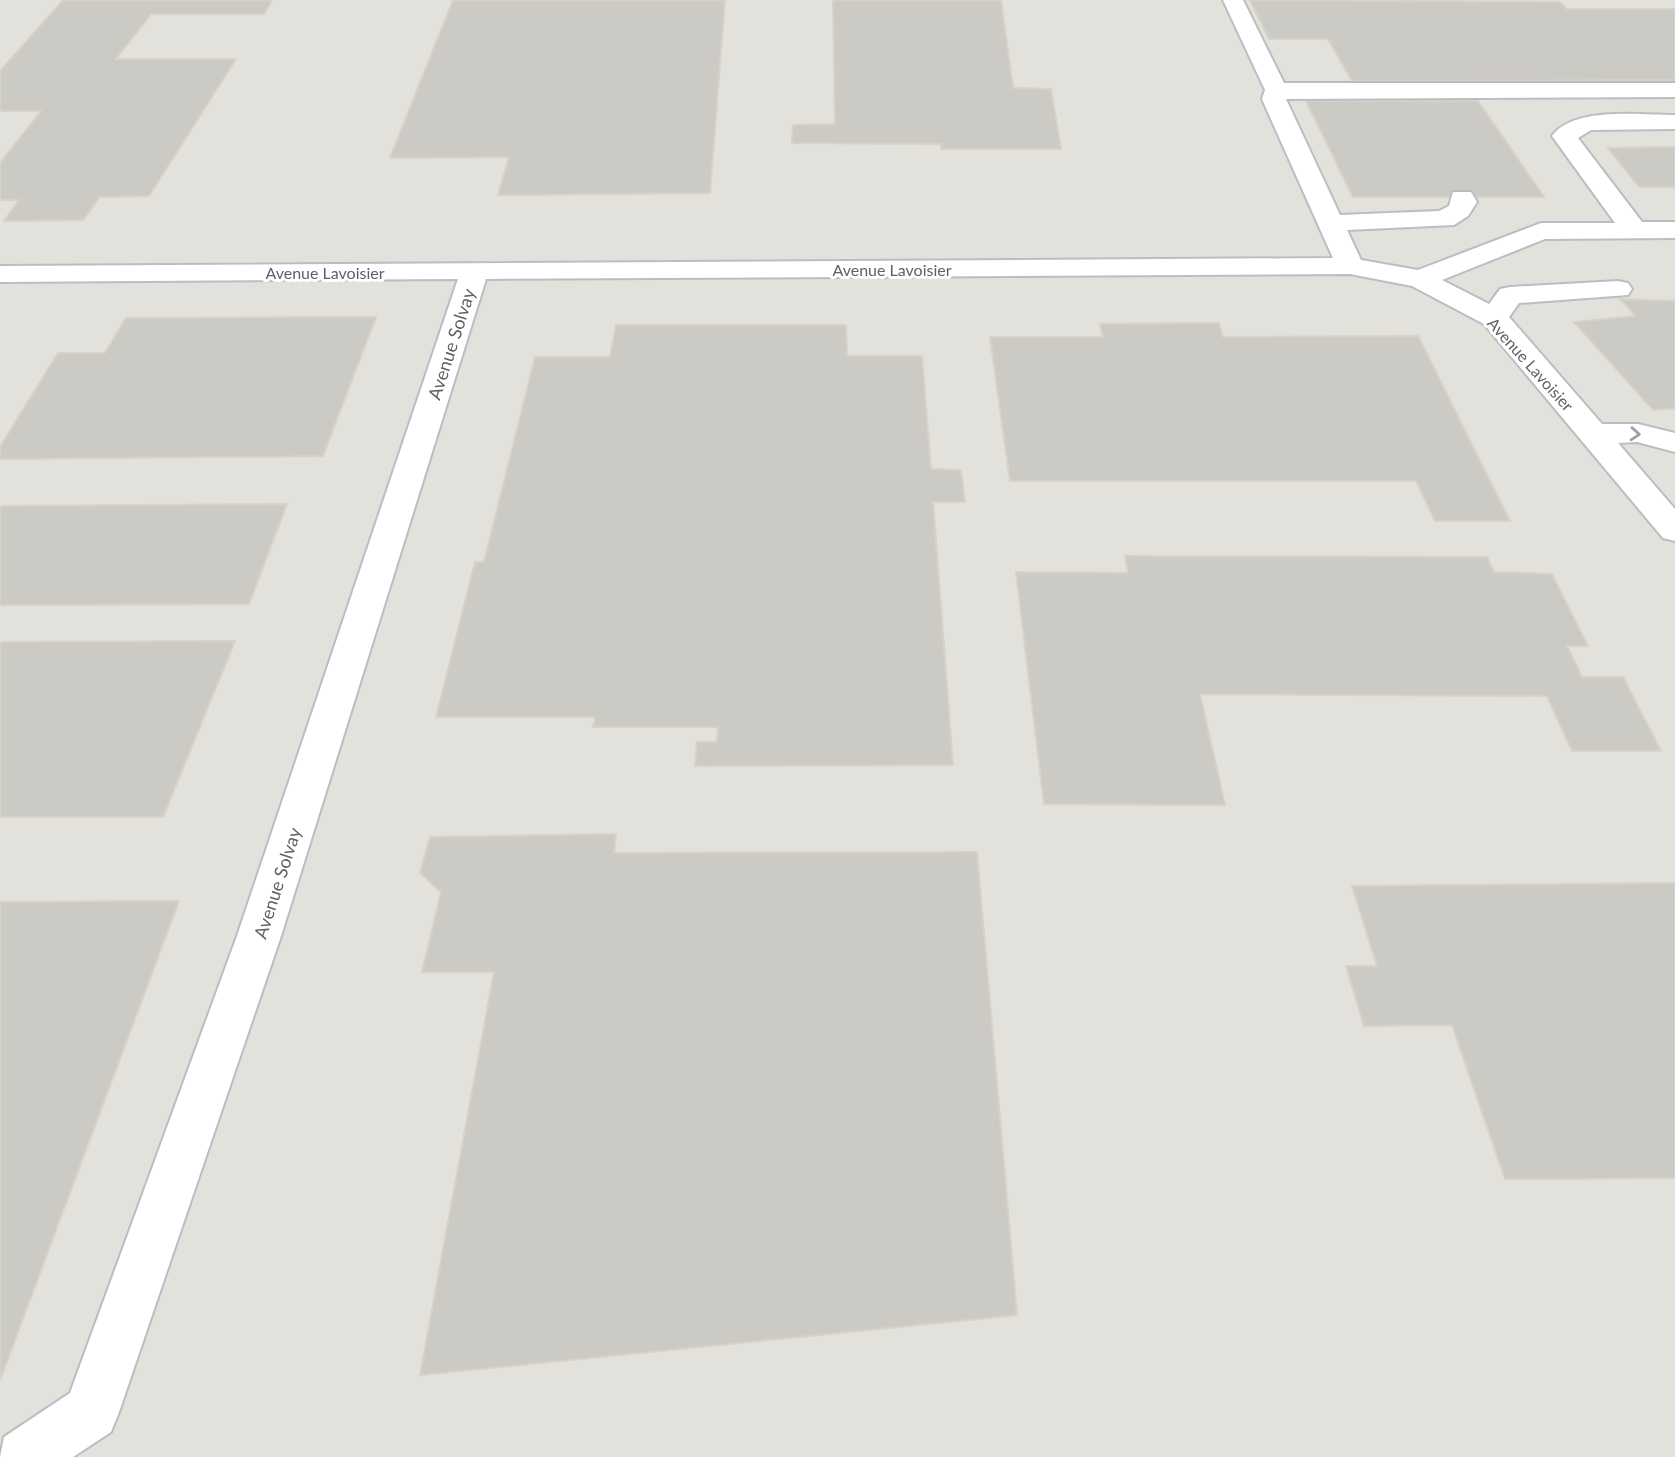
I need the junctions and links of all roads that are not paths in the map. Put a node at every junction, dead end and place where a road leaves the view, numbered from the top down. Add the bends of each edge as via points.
1 (1233, 0) edge
2 (1276, 90) junction
3 (1675, 90) edge
4 (1675, 122) edge
5 (1462, 197) dead end
6 (1332, 223) junction
7 (1634, 230) junction
8 (1675, 230) edge
9 (1350, 266) junction
10 (474, 273) junction
11 (0, 274) edge
12 (1420, 279) junction
13 (1618, 289) dead end
14 (1494, 318) junction
15 (1594, 434) junction
16 (1675, 443) edge
17 (1675, 530) edge
18 (24, 1457) edge

1 - 2 street
2 - 3 street
2 - 6 street via 1274,99
4 - 7 street via 1586,122 1564,136
5 - 6 street via 1459,211 1445,219
6 - 9 street
7 - 8 street
7 - 12 street via 1541,231
9 - 10 street, Avenue Lavoisier
9 - 12 street, Avenue Lavoisier
10 - 11 street, Avenue Lavoisier
10 - 18 street, Avenue Solvay via 259,936 90,1412
12 - 14 street, Avenue Lavoisier
13 - 14 street via 1510,295
14 - 15 street, Avenue Lavoisier
15 -> 16 street via 1639,433
15 - 17 street, Avenue Lavoisier

